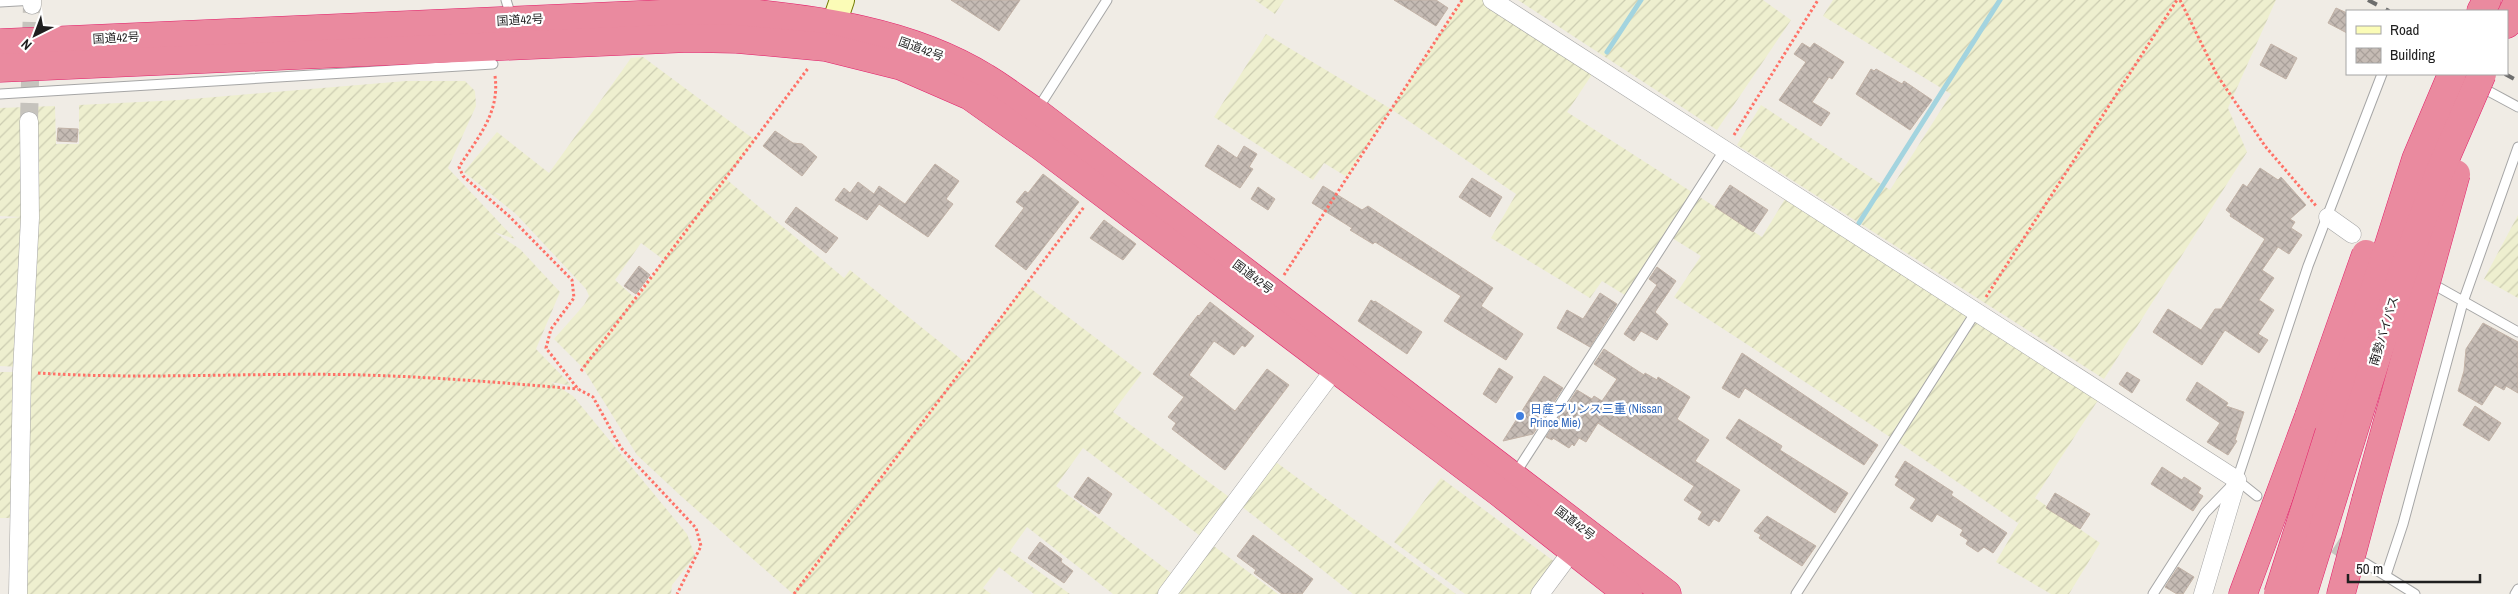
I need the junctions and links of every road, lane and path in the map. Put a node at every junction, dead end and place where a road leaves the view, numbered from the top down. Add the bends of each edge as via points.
1 (842, 0) edge
2 (1106, 0) edge
3 (1462, 0) edge
4 (1492, 0) edge
5 (1818, 0) edge
6 (2179, 0) edge
7 (33, 1) edge
8 (2518, 1) edge
9 (0, 2) edge
10 (619, 8) edge
11 (509, 10) edge
12 (2508, 22) edge
13 (829, 36) junction
14 (0, 43) edge
15 (493, 64) joint
16 (0, 68) edge
17 (2382, 75) edge
18 (2464, 75) edge
19 (0, 94) edge
20 (2518, 107) edge
21 (1036, 112) junction
22 (29, 121) tunnel mouth
23 (2518, 147) edge
24 (1725, 148) junction
25 (1097, 190) junction
26 (2328, 216) junction
27 (2352, 234) dead end
28 (2438, 287) dead end
29 (1273, 292) junction
30 (2463, 302) junction
31 (1977, 310) junction
32 (2518, 332) edge
33 (1334, 370) junction
34 (581, 371) dead end
35 (22, 372) junction
36 (578, 389) junction
37 (2237, 480) junction
38 (1507, 484) junction
39 (2257, 496) dead end
40 (1572, 551) junction
41 (2365, 563) tunnel mouth
42 (2386, 575) junction
43 (2518, 589) edge
44 (18, 594) edge
45 (677, 594) edge
46 (794, 594) edge
47 (1167, 594) edge
48 (1540, 594) edge
49 (1628, 594) edge
50 (1667, 594) edge
51 (1796, 594) edge
52 (2153, 594) edge
53 (2203, 594) edge
54 (2243, 594) edge
55 (2278, 594) edge
56 (2302, 594) edge
57 (2341, 594) edge
58 (2415, 594) edge
59 (2515, 594) edge

1 - 13 main road
2 - 21 lane
3 - 29 path
4 - 24 street
5 - 24 path
6 - 26 path via 2217,75 2260,138
6 - 31 path
7 - 9 lane
8 - 12 highway
10 - 11 highway, 国道42号
10 - 13 highway, 国道42号 via 805,18
11 - 14 highway, 国道42号
13 - 16 highway, 国道42号 via 689,38
13 - 21 highway, 国道42号 via 870,32 901,41 958,63
13 - 25 highway, 国道42号 via 970,96
13 - 34 path
15 - 19 lane
15 - 36 path via 497,94 491,114 459,167 463,176 509,216 572,280 574,298 551,329 546,348
17 - 26 lane
18 - 20 lane
18 - 54 highway, bridge via 2391,182
18 - 55 highway, 南勢バイパス, bridge via 2416,159
18 - 56 highway, 南勢バイパス, bridge via 2440,171 2403,272
18 - 57 highway, bridge via 2366,500
21 - 29 highway, 国道42号
22 - 35 street via 30,218
23 - 30 lane
24 - 31 street
24 - 38 lane
25 - 33 highway, 国道42号
25 - 46 path
26 - 27 street
26 - 37 lane via 2308,266
28 - 30 lane
29 - 38 highway, 国道42号
30 - 32 lane
30 - 42 lane via 2403,524
31 - 37 street
31 - 51 lane
33 - 38 highway, 国道42号
33 - 47 street
35 - 36 path via 362,375
35 - 44 street
36 - 45 path via 592,397 621,448 696,528 701,546
37 - 39 lane
37 - 52 lane via 2204,513
37 - 53 street
38 - 40 highway, 国道42号
38 - 50 highway, 国道42号
40 - 48 street
40 - 49 highway, 国道42号
41 - 42 lane
42 - 58 lane
43 - 59 lane

